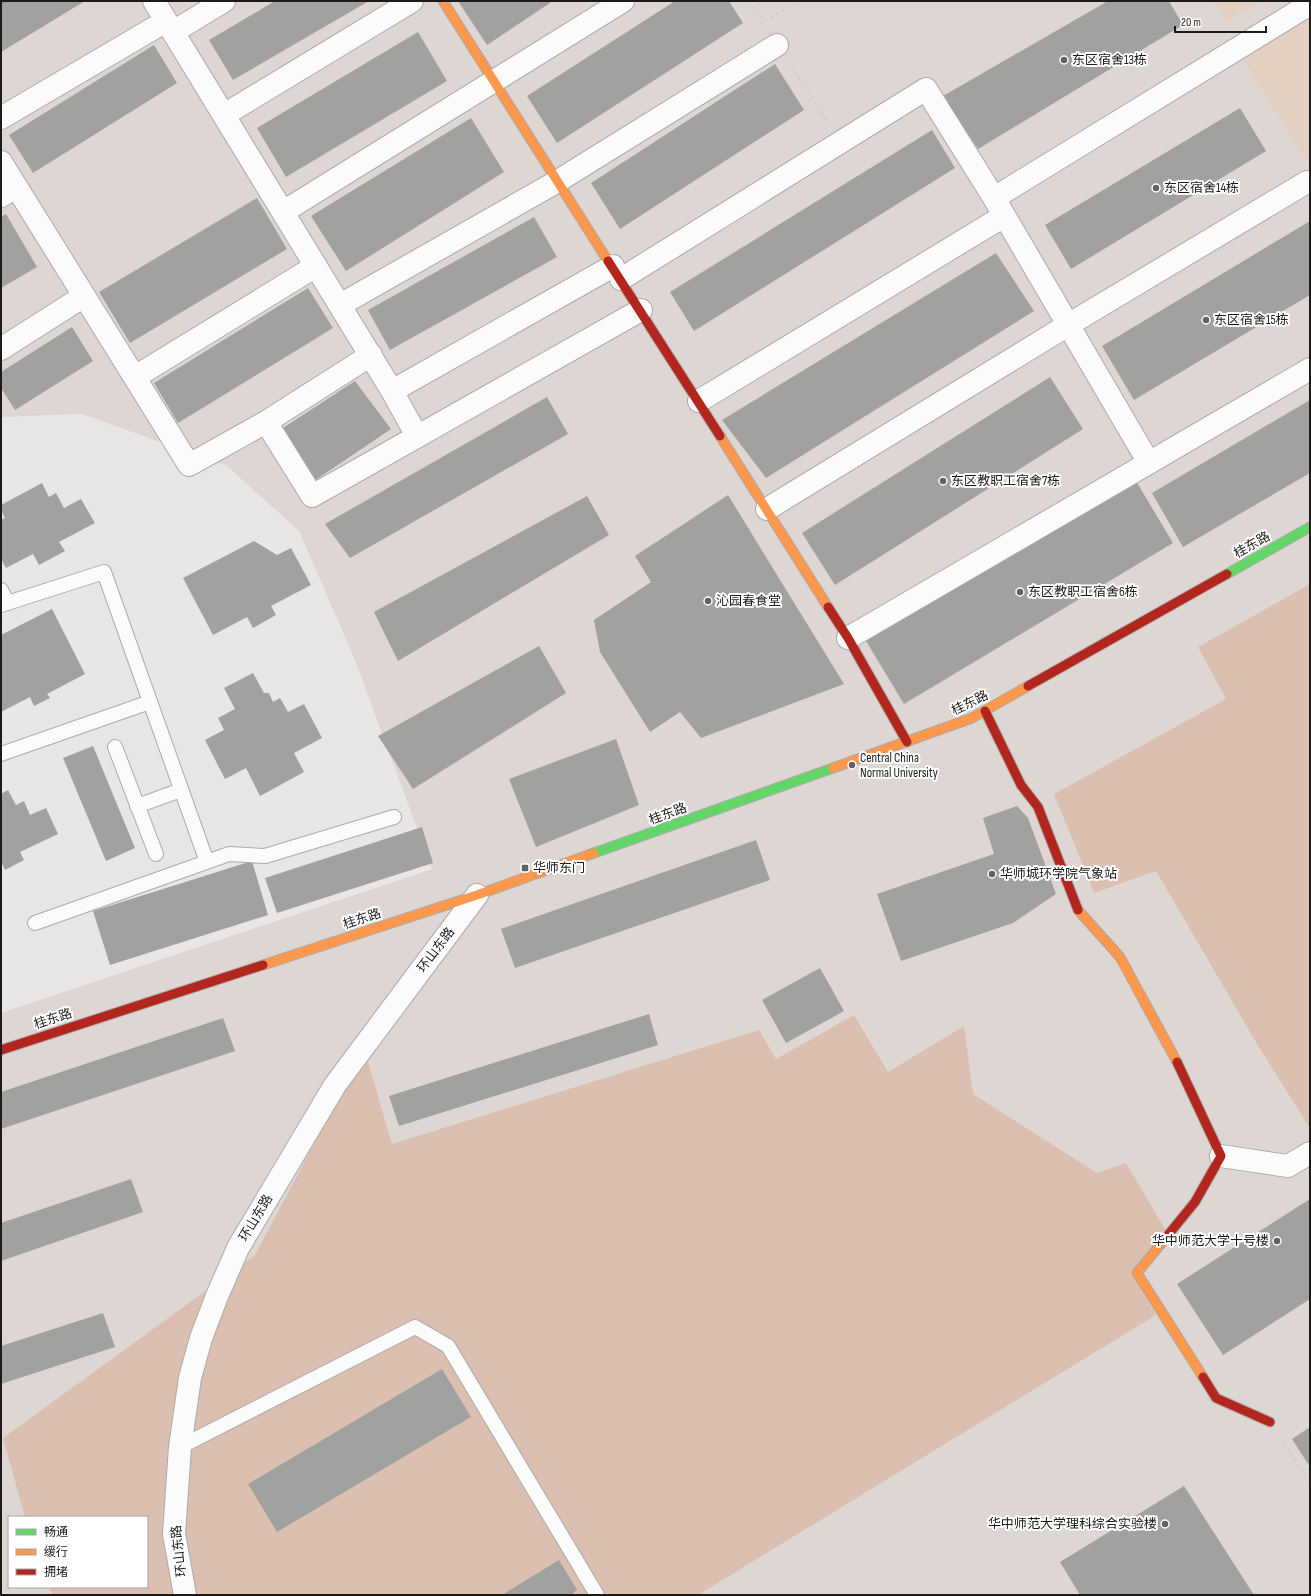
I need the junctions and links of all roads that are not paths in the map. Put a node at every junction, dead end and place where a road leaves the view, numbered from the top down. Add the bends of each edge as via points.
1 (154, 1) edge
2 (224, 1) edge
3 (412, 1) edge
4 (443, 1) edge
5 (623, 1) edge
6 (1310, 4) edge
7 (170, 26) junction
8 (778, 45) road end
9 (494, 81) junction
10 (224, 115) junction
11 (1, 118) edge
12 (1, 162) edge
13 (558, 181) junction
14 (1307, 182) dead end
15 (9, 192) edge
16 (999, 207) junction
17 (283, 212) junction
18 (316, 266) junction
19 (617, 273) junction
20 (84, 296) junction
21 (340, 305) junction
22 (641, 310) junction
23 (1068, 325) junction
24 (1, 349) edge
25 (371, 356) junction
26 (1310, 369) edge
27 (135, 377) junction
28 (392, 390) junction
29 (699, 401) junction
30 (266, 422) junction
31 (417, 436) junction
32 (1149, 463) junction
33 (767, 509) junction
34 (1310, 527) edge
35 (1, 590) edge
36 (4, 604) edge
37 (848, 638) junction
38 (150, 702) junction
39 (985, 711) junction
40 (907, 742) junction
41 (115, 747) dead end
42 (1, 754) edge
43 (181, 790) junction
44 (137, 806) junction
45 (394, 817) dead end
46 (156, 854) dead end
47 (207, 862) junction
48 (477, 895) junction
49 (35, 923) dead end
50 (1, 1050) edge
51 (1310, 1153) edge
52 (1221, 1156) junction
53 (1270, 1422) road end
54 (180, 1447) junction
55 (185, 1595) edge
56 (597, 1595) edge

1 - 7 street
2 - 7 street
3 - 10 street
4 - 9 street
5 - 9 street
6 - 16 street
7 - 10 street
7 - 11 street
8 - 13 street
9 - 13 street
9 - 17 street
10 - 17 street
12 - 15 street
13 - 19 street
13 - 21 street
14 - 23 street
15 - 20 street
16 - 19 street via 926,89 841,142
16 - 23 street
16 - 29 street
17 - 18 street
18 - 21 street
18 - 27 street
19 - 22 street
19 - 28 street
20 - 24 street
20 - 27 street
21 - 25 street
22 - 29 street
22 - 31 street
23 - 32 street
23 - 33 street
25 - 28 street
25 - 30 street
26 - 32 street
27 - 30 street via 189,465
28 - 31 street
29 - 33 street
30 - 31 street via 312,496
32 - 37 street
33 - 37 street
34 - 39 street, 桂东路
35 - 36 lane
36 - 38 lane via 104,572
37 - 40 street
38 - 42 lane
38 - 43 lane
39 - 40 street, 桂东路
39 - 52 street via 1021,786 1038,807 1079,912 1120,957 1170,1048
40 - 48 street, 桂东路
41 - 44 lane
43 - 44 lane
43 - 47 lane
44 - 46 lane
45 - 47 lane via 265,856 229,854
47 - 49 lane
48 - 50 street, 桂东路
48 - 54 street, 环山东路 via 336,1085 238,1248 217,1296 195,1358
51 - 52 street via 1288,1166
52 - 53 street via 1195,1202 1137,1273 1216,1398
54 - 55 street, 环山东路 via 174,1534
54 - 56 lane via 415,1327 448,1346

